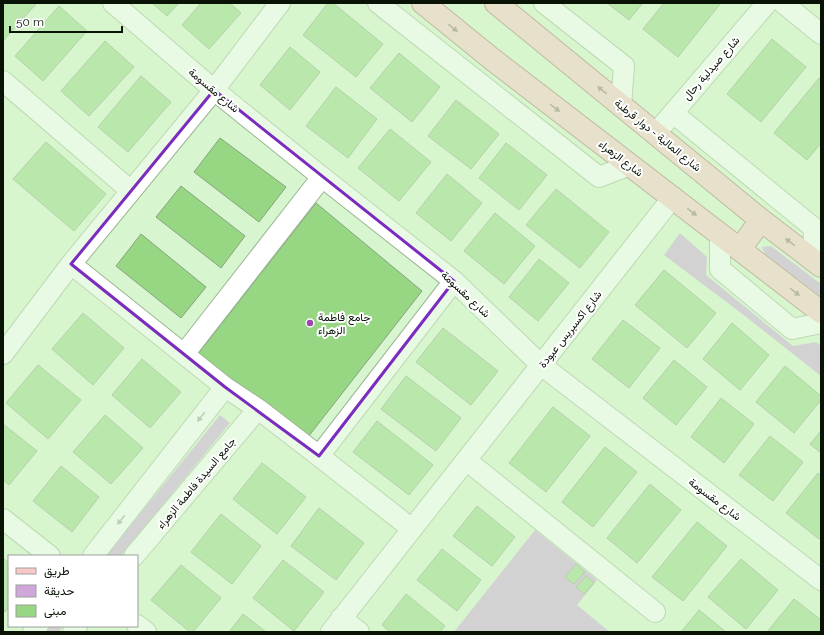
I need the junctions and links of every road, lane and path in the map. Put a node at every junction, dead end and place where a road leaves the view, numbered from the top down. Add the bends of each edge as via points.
1 (113, 3) edge
2 (280, 3) edge
3 (378, 3) edge
4 (423, 3) edge
5 (496, 3) edge
6 (544, 3) edge
7 (767, 3) edge
8 (783, 3) edge
9 (821, 34) edge
10 (492, 59) junction
11 (3, 81) edge
12 (477, 81) junction
13 (214, 90) junction
14 (621, 106) junction
15 (673, 113) junction
16 (656, 133) junction
17 (630, 164) junction
18 (322, 177) junction
19 (131, 191) junction
20 (673, 197) junction
21 (761, 220) junction
22 (720, 234) junction
23 (740, 249) junction
24 (817, 263) edge
25 (71, 264) junction
26 (454, 281) junction
27 (821, 312) edge
28 (821, 323) edge
29 (3, 354) edge
30 (184, 354) junction
31 (541, 365) junction
32 (225, 387) junction
33 (258, 409) junction
34 (319, 456) junction
35 (466, 460) junction
36 (3, 519) edge
37 (412, 529) junction
38 (49, 555) edge
39 (95, 555) edge
40 (135, 555) edge
41 (821, 580) edge
42 (655, 612) dead end
43 (336, 625) edge
44 (138, 626) edge
45 (146, 632) edge
46 (359, 632) edge

1 - 13 street, شارع مقسومة
2 - 13 street
3 - 12 street
4 -> 10 main road, شارع الزهراء
14 -> 5 main road, شارع المالية - دوار قرطبة
6 - 14 street via 624,66
7 - 15 street, شارع صيدلية رحال
8 - 9 street
10 - 12 street
10 -> 17 main road, شارع الزهراء
11 - 19 street
12 - 17 street via 599,177
13 - 18 street, شارع مقسومة
13 - 19 street
14 - 16 main road, شارع المالية - دوار قرطبة
15 - 16 street, شارع صيدلية رحال
15 - 24 street via 814,228
16 - 21 main road, شارع المالية - دوار قرطبة
17 - 20 main road, شارع الزهراء
18 - 26 street, شارع مقسومة
18 - 30 street
19 - 25 street
20 -> 22 main road, شارع الزهراء
20 - 31 street, شارع اكسبريس عبودة
21 - 23 main road
24 -> 21 main road, شارع المالية - دوار قرطبة
22 - 23 main road, شارع الزهراء
22 - 28 street via 720,269 792,329
23 -> 27 main road, شارع الزهراء
25 - 29 street
25 - 30 street
26 - 31 street, شارع مقسومة
26 - 34 street
30 - 32 street
31 - 35 street, شارع اكسبريس عبودة
31 - 41 street, شارع مقسومة
32 - 33 street
32 -> 39 street
33 - 34 street
33 - 40 street, جامع السيدة فاطمة الزهراء
34 - 37 street
35 - 37 street, شارع اكسبريس عبودة
35 - 42 street
36 - 38 street
37 - 43 street, شارع اكسبريس عبودة
43 - 46 street, شارع اكسبريس عبودة
44 - 45 street

